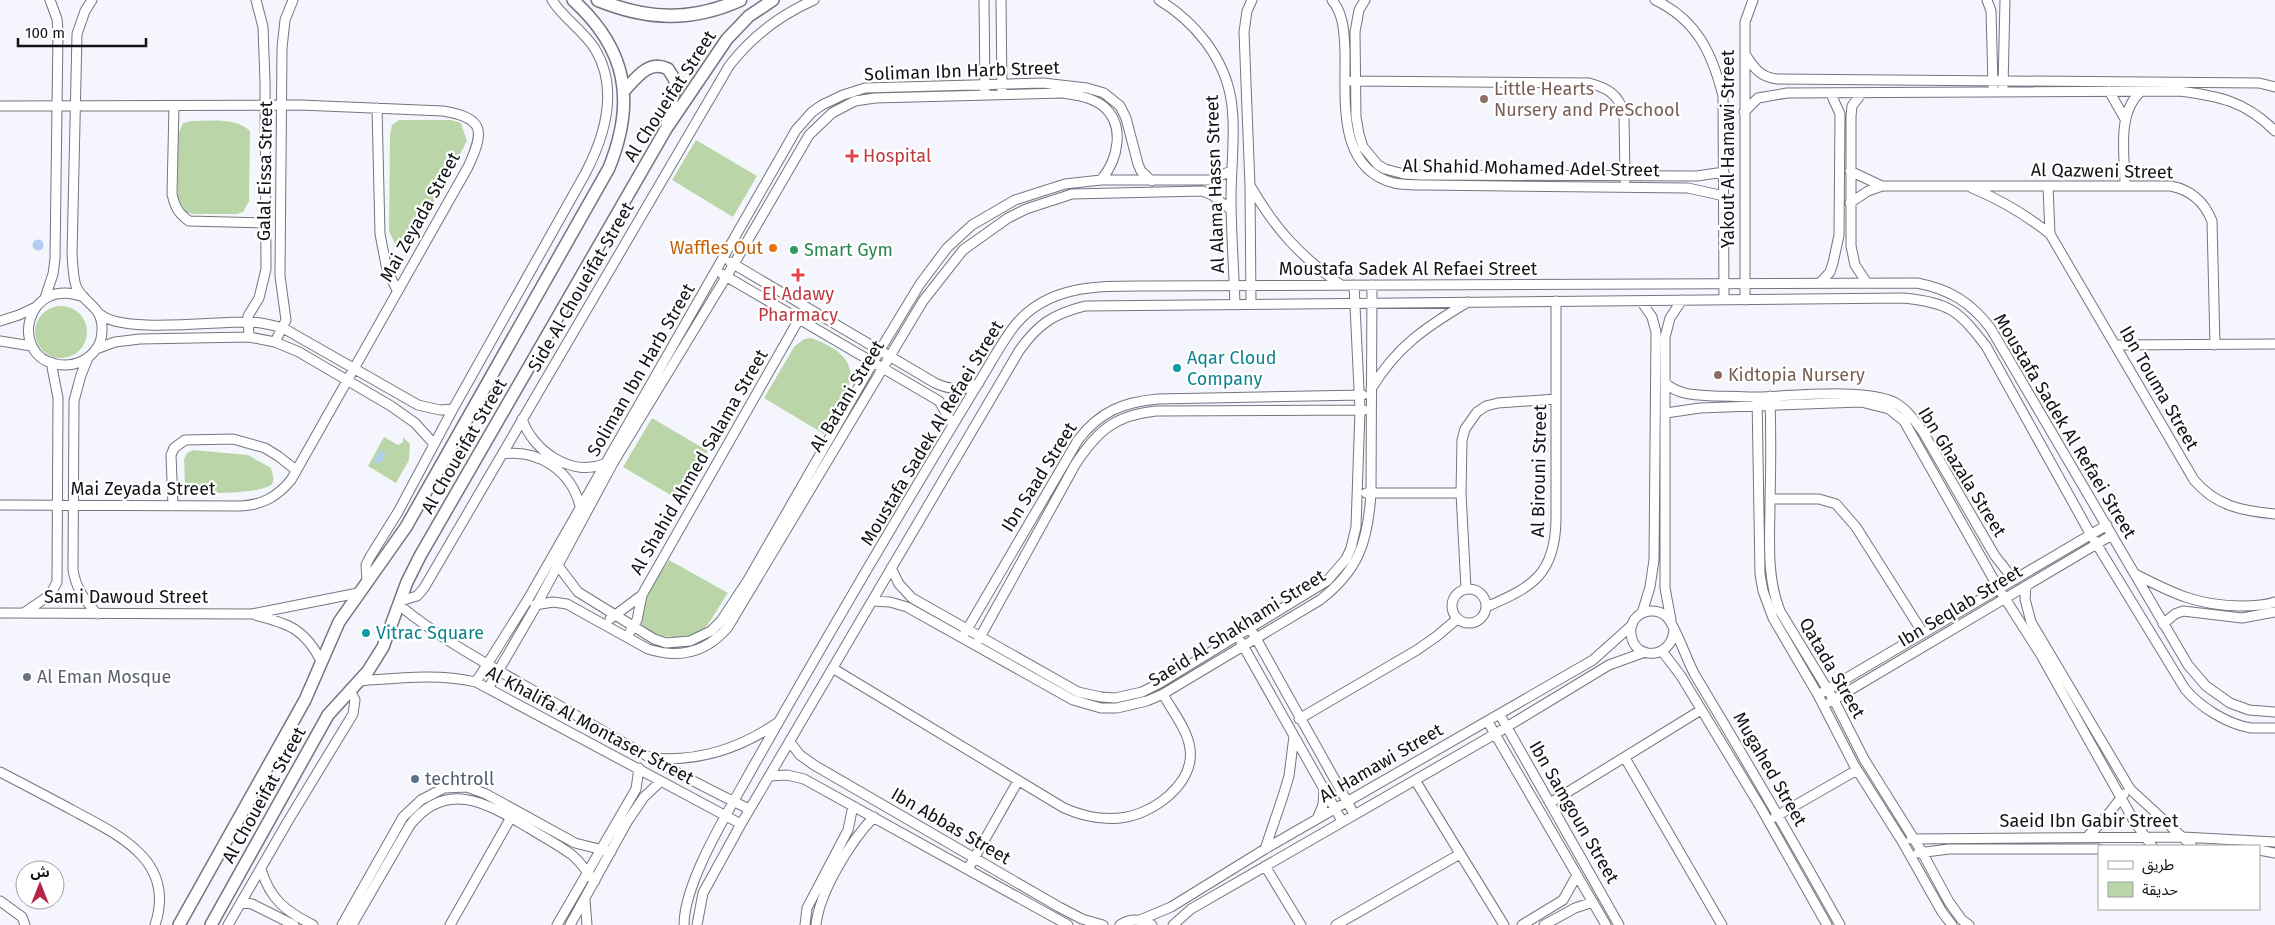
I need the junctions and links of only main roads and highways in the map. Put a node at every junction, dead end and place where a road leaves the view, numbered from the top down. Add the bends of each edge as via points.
1 (573, 0) edge
2 (598, 0) edge
3 (740, 0) edge
4 (773, 0) edge
5 (624, 91) junction
6 (666, 130) junction
7 (179, 925) edge
8 (211, 925) edge

1 - 5 main road, Al Choueifat Street via 607,37 615,54
2 - 3 highway via 656,17 699,13
4 - 6 main road, Al Choueifat Street via 750,16 727,39
5 - 6 main road via 650,66 668,69 675,86
5 - 7 main road, Al Choueifat Street via 621,132 601,186 406,527 339,622 305,700
6 - 8 main road, Al Choueifat Street via 420,556 383,647 328,715

